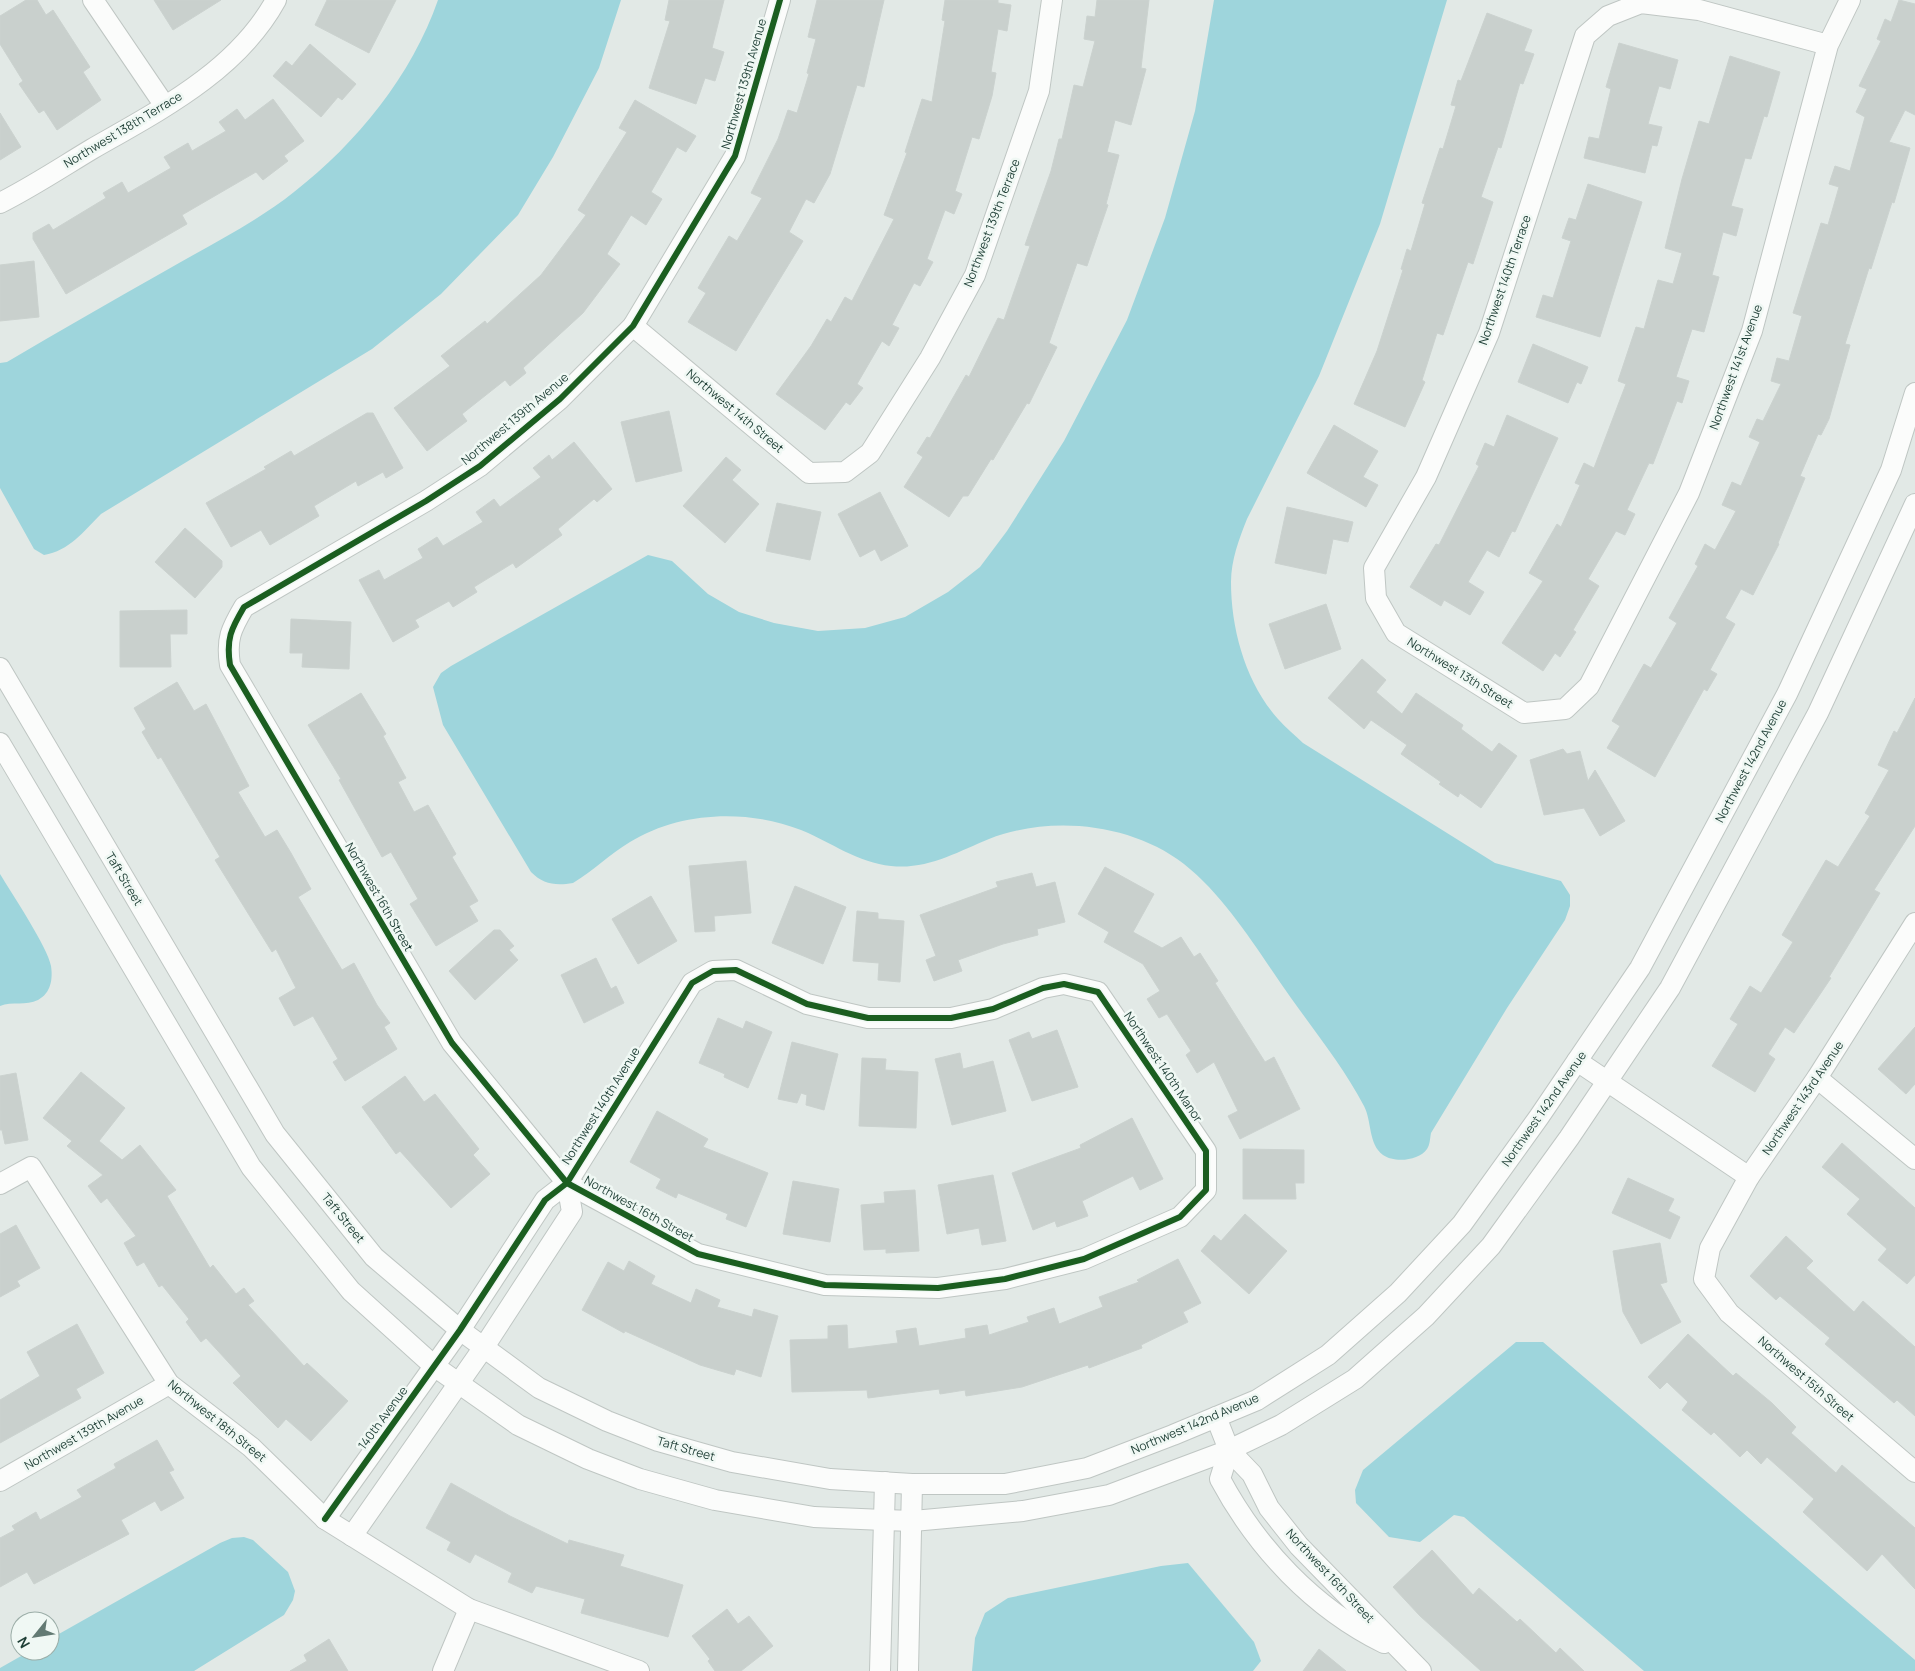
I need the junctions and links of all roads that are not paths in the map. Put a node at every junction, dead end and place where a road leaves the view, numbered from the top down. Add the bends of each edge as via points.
1 (93, 0) edge
2 (276, 0) edge
3 (780, 0) edge
4 (1052, 0) edge
5 (1850, 0) edge
6 (1828, 45) junction
7 (165, 106) junction
8 (0, 203) edge
9 (633, 326) junction
10 (1915, 393) edge
11 (845, 472) joint
12 (1915, 504) edge
13 (1376, 598) joint
14 (230, 632) joint
15 (0, 668) edge
16 (1565, 709) joint
17 (0, 743) edge
18 (1915, 923) edge
19 (1064, 984) joint
20 (1577, 1061) junction
21 (1817, 1078) junction
22 (1607, 1082) junction
23 (1915, 1159) edge
24 (1749, 1177) junction
25 (567, 1183) junction
26 (0, 1184) edge
27 (1206, 1190) joint
28 (1704, 1279) joint
29 (460, 1330) junction
30 (484, 1347) junction
31 (434, 1366) junction
32 (459, 1383) junction
33 (169, 1384) junction
34 (1216, 1417) junction
35 (1230, 1450) junction
36 (1915, 1472) edge
37 (0, 1481) edge
38 (885, 1482) junction
39 (912, 1484) junction
40 (325, 1518) junction
41 (884, 1520) junction
42 (913, 1521) junction
43 (352, 1536) junction
44 (469, 1609) junction
45 (1399, 1651) junction
46 (443, 1671) edge
47 (639, 1671) edge
48 (880, 1671) edge
49 (908, 1671) edge
50 (1421, 1671) edge

1 - 7 street
2 - 7 street, Northwest 138th Terrace via 264,23 230,59
3 - 9 street, Northwest 139th Avenue via 735,156
4 - 11 street, Northwest 139th Terrace via 1039,91 975,275 930,358 870,453
5 - 6 street, Northwest 141st Avenue
6 - 13 street, Northwest 140th Terrace via 1699,10 1641,3 1608,16 1585,36 1489,333 1426,477 1374,568
6 - 16 street, Northwest 141st Avenue via 1752,331 1689,493 1589,686
7 - 8 street, Northwest 138th Terrace
9 - 11 street, Northwest 14th Street via 809,472
9 - 14 street, Northwest 139th Avenue via 560,400 480,466 244,607
10 - 20 street, Northwest 142nd Avenue via 1891,470 1788,694 1640,968
12 - 22 street via 1818,713 1670,988
13 - 16 street, Northwest 13th Street via 1396,633 1524,713
14 - 25 street, Northwest 16th Street via 227,648 230,666 452,1043
15 - 29 street, Taft Street via 275,1134 374,1257
17 - 31 street via 251,1167 352,1292
18 - 21 street, Northwest 143rd Avenue
19 - 25 street, Northwest 140th Avenue via 1043,988 992,1009 951,1018 868,1018 807,1004 736,970 713,972 692,983
19 - 27 street, Northwest 140th Manor via 1098,992 1206,1151
20 - 22 street
20 - 34 street, Northwest 142nd Avenue via 1462,1224 1398,1293 1328,1354 1257,1400
21 - 23 street
21 - 24 street, Northwest 143rd Avenue
22 - 24 street
22 - 35 street via 1491,1246 1426,1316 1355,1379 1281,1425
24 - 28 street, Northwest 143rd Avenue via 1710,1248
25 - 27 street, Northwest 16th Street via 698,1254 825,1285 938,1288 1005,1279 1084,1259 1180,1217
25 - 29 street, Northwest 140th Avenue via 545,1200
25 - 30 street, Northwest 140th Avenue via 572,1212
26 - 33 street, Northwest 18th Street via 31,1167
28 - 36 street, Northwest 15th Street via 1729,1313
29 - 30 street, Taft Street
29 - 31 street, 140th Avenue
30 - 32 street
30 - 38 street, Taft Street via 539,1388 658,1441 732,1462 830,1479
31 - 32 street
31 - 40 street, 140th Avenue
32 - 41 street via 518,1425 588,1459 640,1479 715,1500 814,1517
32 - 43 street
33 - 37 street, Northwest 139th Avenue
33 - 40 street, Northwest 18th Street via 252,1447
34 - 35 street, Northwest 16th Street
34 - 39 street, Northwest 142nd Avenue via 1087,1468 1004,1484
35 - 42 street via 1109,1495 1022,1511
35 - 45 street, Northwest 16th Street via 1252,1474 1269,1508 1299,1546
35 - 45 street, Northwest 16th Street via 1220,1479 1261,1542 1295,1580 1334,1612
38 - 39 street, Taft Street
38 - 41 street
39 - 42 street
40 - 43 street, Northwest 18th Street
41 - 42 street
41 - 48 street
42 - 49 street
43 - 44 street, Northwest 18th Street
44 - 46 street
44 - 47 street, Northwest 18th Street
45 - 50 street, Northwest 16th Street

